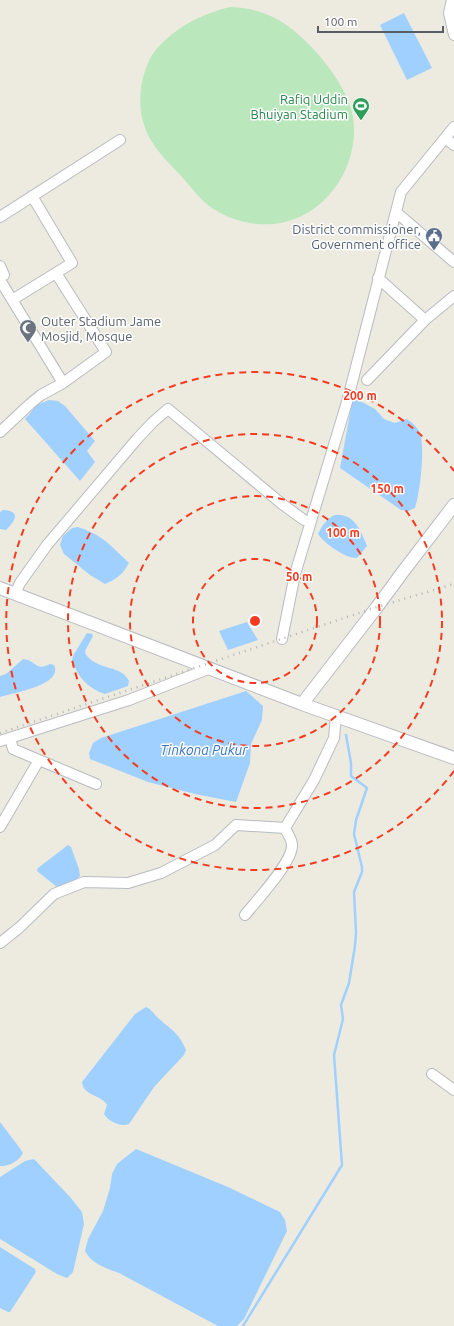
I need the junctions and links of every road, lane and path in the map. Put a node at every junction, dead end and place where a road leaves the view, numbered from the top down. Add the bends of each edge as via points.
1 (452, 0) edge
2 (454, 34) edge
3 (454, 127) edge
4 (445, 138) junction
5 (120, 140) dead end
6 (454, 145) edge
7 (32, 196) junction
8 (396, 212) junction
9 (0, 217) edge
10 (454, 262) edge
11 (0, 266) edge
12 (56, 273) junction
13 (0, 278) edge
14 (378, 278) junction
15 (454, 296) edge
16 (12, 300) junction
17 (425, 320) junction
18 (367, 380) dead end
19 (63, 383) junction
20 (0, 432) edge
21 (454, 505) edge
22 (304, 520) dead end
23 (0, 588) edge
24 (15, 594) junction
25 (282, 639) dead end
26 (208, 669) junction
27 (302, 704) junction
28 (336, 715) junction
29 (5, 740) edge
30 (454, 758) edge
31 (39, 760) junction
32 (96, 784) dead end
33 (0, 827) edge
34 (285, 828) junction
35 (245, 915) dead end
36 (0, 943) edge
37 (432, 1074) dead end
38 (454, 1090) edge

1 - 2 street via 448,13
3 - 4 street
4 - 6 street
4 - 8 street via 401,192
5 - 7 street
7 - 9 street
7 - 12 street via 72,264
8 - 10 street
8 - 14 street
11 - 13 street via 4,275
12 - 16 street
12 - 19 street via 106,352
13 - 16 street
14 - 17 street
14 - 25 street via 347,402 295,574
15 - 17 street
16 - 19 street
17 - 18 street
19 - 20 street via 41,395
21 - 27 street
22 - 24 street via 168,409 137,439 47,545
23 - 24 street
24 - 26 street
26 - 27 street
26 - 29 street via 129,700
27 - 28 street
28 - 30 street
28 - 34 street via 334,738 314,780
29 - 31 street via 13,749
31 - 32 street
31 - 33 street
34 - 35 street via 293,844 291,851 283,867
34 - 36 street via 236,825 215,845 161,873 128,883 84,882 54,894
37 - 38 street

